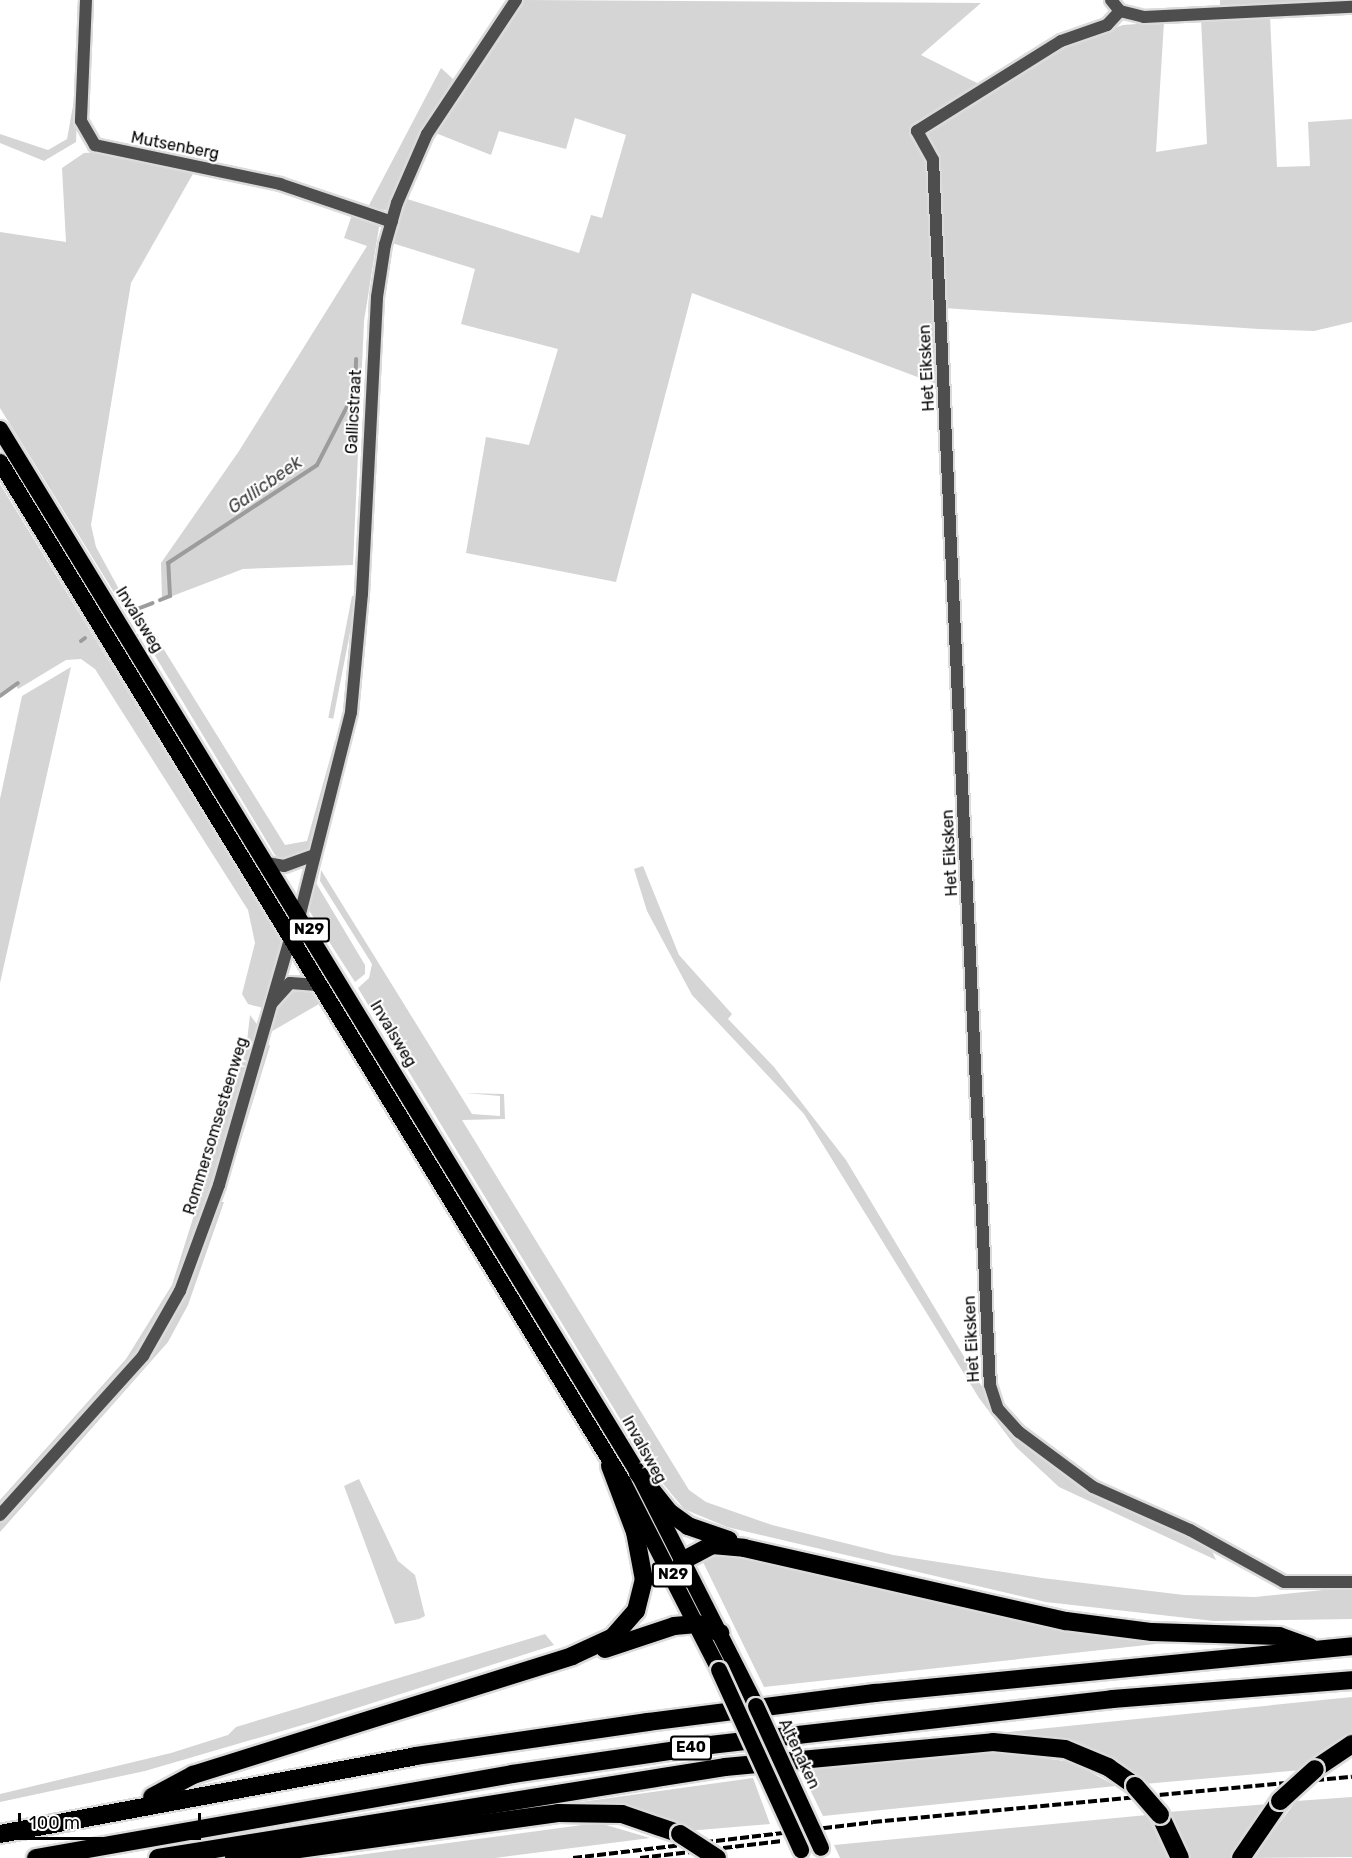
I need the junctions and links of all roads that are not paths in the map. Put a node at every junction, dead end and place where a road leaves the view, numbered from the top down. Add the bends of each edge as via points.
1 (86, 0) edge
2 (516, 0) edge
3 (1111, 0) edge
4 (1352, 7) edge
5 (1120, 11) junction
6 (392, 222) junction
7 (0, 429) edge
8 (0, 462) edge
9 (314, 855) junction
10 (267, 862) junction
11 (300, 914) junction
12 (291, 936) junction
13 (321, 985) junction
14 (271, 1004) junction
15 (610, 1467) junction
16 (638, 1473) junction
17 (0, 1515) edge
18 (744, 1548) junction
19 (684, 1560) junction
20 (674, 1576) junction
21 (1352, 1582) edge
22 (697, 1624) junction
23 (720, 1633) junction
24 (1352, 1646) edge
25 (1315, 1649) junction
26 (572, 1656) junction
27 (737, 1667) joint
28 (1352, 1680) edge
29 (1352, 1744) edge
30 (136, 1805) junction
31 (0, 1834) edge
32 (823, 1853) edge
33 (802, 1854) edge
34 (36, 1858) edge
35 (158, 1858) edge
36 (234, 1858) edge
37 (717, 1858) edge
38 (1180, 1858) edge
39 (1241, 1858) edge

1 - 6 street, Mutsenberg via 81,121 95,145 280,184
2 - 6 street, Gallicstraat via 427,134
3 - 5 street
4 - 5 street via 1144,17
5 - 21 street, Het Eiksken via 1107,24 1061,40 917,131 933,160 990,1385 998,1409 1019,1432 1093,1487 1190,1530 1284,1582
6 - 9 street, Gallicstraat via 377,297 363,594 351,712
7 - 10 highway, Invalsweg / N29
8 - 12 highway, Invalsweg / N29
9 - 10 street via 284,866
9 - 11 street, Gallicstraat
10 - 11 highway, Invalsweg / N29
11 - 16 highway, Invalsweg / N29
12 - 13 highway, Invalsweg / N29
12 - 14 street, Rommersomsesteenweg
13 - 14 street, Rommersomsesteenweg via 290,983
13 - 15 highway, Invalsweg / N29
14 - 17 street, Rommersomsesteenweg via 219,1185 166,1318 128,1373
15 - 20 highway, Invalsweg / N29 via 623,1482
15 - 26 highway via 642,1556 641,1599 624,1628
16 - 18 highway via 669,1512 688,1526
16 - 19 highway, Invalsweg / N29
18 - 19 highway via 712,1545
18 - 25 highway via 1066,1621 1152,1632 1279,1636
19 - 20 highway
19 - 23 highway, Invalsweg / N29
20 - 22 highway, Invalsweg / N29
22 - 23 highway
22 - 26 highway via 674,1626
22 - 33 highway, Invalsweg / N29, bridge
23 - 27 highway, Invalsweg / N29
24 - 25 highway, E40
25 - 30 highway, E40 via 875,1693 648,1722 416,1756
26 - 30 highway via 193,1775
27 - 32 highway, Altenaken / N29, bridge
28 - 34 highway, E40 via 1112,1699 710,1745 488,1778
29 - 39 highway, bridge via 1315,1769 1280,1801
30 - 31 highway, E40
35 - 38 highway, bridge via 725,1767 993,1742 1065,1749 1108,1767 1135,1786 1160,1815
36 - 37 highway, bridge via 558,1813 622,1814 680,1834

